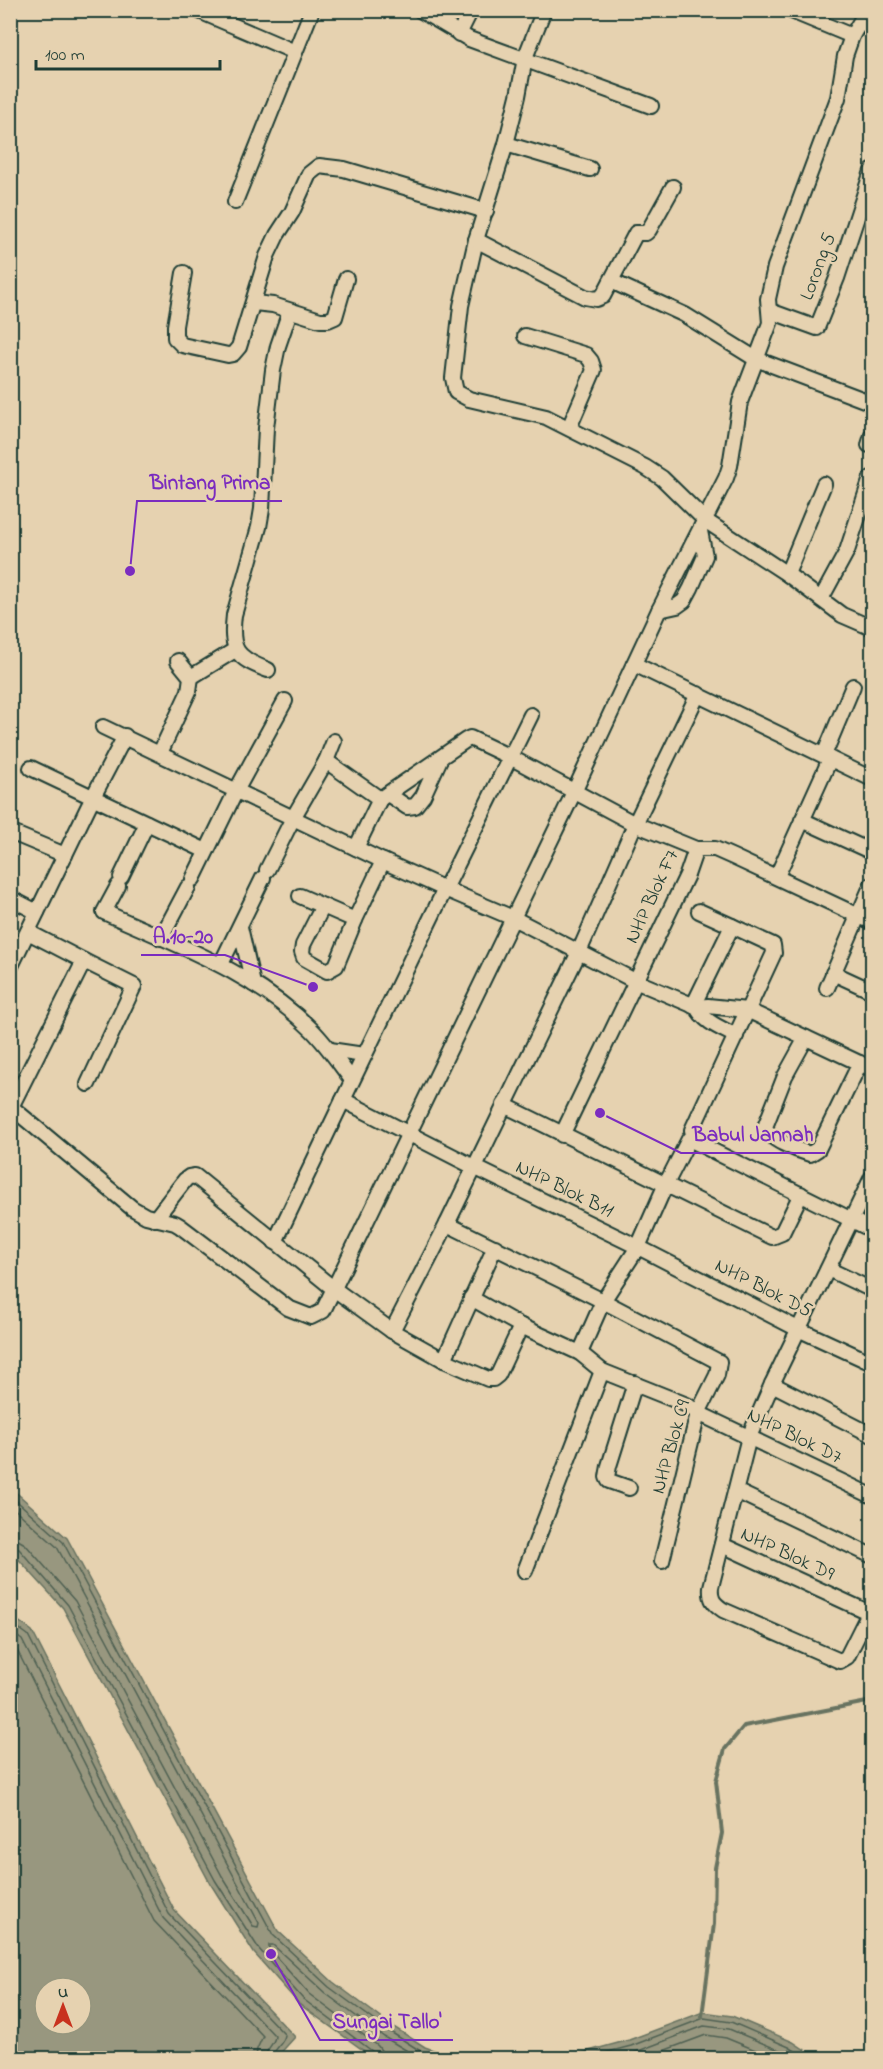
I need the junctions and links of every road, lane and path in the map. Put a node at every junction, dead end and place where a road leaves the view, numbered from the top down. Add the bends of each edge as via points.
1 (197, 10) edge
2 (312, 10) edge
3 (420, 10) edge
4 (471, 10) edge
5 (544, 10) edge
6 (789, 10) edge
7 (865, 14) edge
8 (873, 32) edge
9 (459, 34) junction
10 (852, 36) junction
11 (295, 52) junction
12 (525, 58) junction
13 (651, 106) dead end
14 (506, 144) junction
15 (590, 169) dead end
16 (873, 171) edge
17 (673, 187) dead end
18 (236, 202) dead end
19 (486, 211) junction
20 (476, 240) junction
21 (184, 273) dead end
22 (346, 279) dead end
23 (611, 281) junction
24 (254, 303) junction
25 (290, 311) junction
26 (770, 311) junction
27 (525, 336) dead end
28 (756, 359) junction
29 (873, 403) edge
30 (569, 428) junction
31 (871, 478) dead end
32 (824, 484) dead end
33 (703, 526) junction
34 (787, 574) junction
35 (821, 598) junction
36 (873, 628) edge
37 (236, 650) junction
38 (178, 661) dead end
39 (634, 664) junction
40 (268, 670) dead end
41 (191, 677) junction
42 (853, 686) dead end
43 (698, 694) junction
44 (285, 701) dead end
45 (531, 715) dead end
46 (104, 727) dead end
47 (125, 736) junction
48 (334, 741) dead end
49 (160, 753) junction
50 (441, 756) junction
51 (510, 757) junction
52 (827, 757) junction
53 (326, 761) junction
54 (32, 768) dead end
55 (873, 779) edge
56 (236, 791) junction
57 (574, 792) junction
58 (384, 796) junction
59 (93, 797) junction
60 (293, 818) junction
61 (802, 820) junction
62 (147, 823) junction
63 (635, 824) junction
64 (10, 832) edge
65 (356, 848) junction
66 (696, 849) junction
67 (206, 851) junction
68 (873, 852) edge
69 (65, 855) junction
70 (383, 861) junction
71 (777, 876) junction
72 (873, 884) edge
73 (445, 889) junction
74 (300, 896) dead end
75 (10, 898) edge
76 (323, 906) junction
77 (699, 911) dead end
78 (37, 912) junction
79 (859, 916) junction
80 (513, 918) junction
81 (355, 920) junction
82 (873, 922) edge
83 (732, 926) junction
84 (240, 927) junction
85 (28, 932) junction
86 (161, 938) junction
87 (579, 952) junction
88 (84, 962) junction
89 (220, 964) junction
90 (10, 968) edge
91 (833, 973) junction
92 (635, 981) junction
93 (253, 984) junction
94 (826, 988) dead end
95 (873, 991) edge
96 (695, 1006) junction
97 (747, 1010) junction
98 (736, 1036) junction
99 (806, 1038) junction
100 (330, 1050) junction
101 (364, 1054) junction
102 (866, 1066) edge
103 (352, 1080) junction
104 (88, 1084) dead end
105 (343, 1100) junction
106 (504, 1105) junction
107 (11, 1107) edge
108 (408, 1134) junction
109 (690, 1134) junction
110 (562, 1135) junction
111 (474, 1167) junction
112 (873, 1177) edge
113 (665, 1186) junction
114 (801, 1194) junction
115 (155, 1219) junction
116 (852, 1220) junction
117 (447, 1224) junction
118 (873, 1230) edge
119 (275, 1242) junction
120 (495, 1247) junction
121 (638, 1247) junction
122 (828, 1269) junction
123 (334, 1289) junction
124 (873, 1290) edge
125 (471, 1298) junction
126 (603, 1301) junction
127 (521, 1326) junction
128 (388, 1328) junction
129 (798, 1329) junction
130 (580, 1353) junction
131 (444, 1359) junction
132 (873, 1363) edge
133 (602, 1371) junction
134 (635, 1383) junction
135 (772, 1384) junction
136 (698, 1413) junction
137 (873, 1435) edge
138 (749, 1437) junction
139 (629, 1488) dead end
140 (736, 1491) junction
141 (873, 1496) edge
142 (722, 1545) junction
143 (873, 1556) edge
144 (662, 1561) dead end
145 (525, 1571) dead end
146 (871, 1610) edge

1 - 11 street
2 - 11 street
3 - 9 street
4 - 9 street
5 - 12 street
6 - 10 street
7 - 8 street
7 - 10 street
9 - 12 street
10 - 26 street via 838,98 775,267 769,292
11 - 18 street
12 - 13 street
12 - 14 street
14 - 15 street
14 - 19 street
16 - 26 street, Lorong 5 via 817,328
17 - 23 street via 648,232 635,235
19 - 20 street
19 - 24 street via 344,169 319,166 309,174 273,242
20 - 23 street via 585,297 603,296
20 - 30 street via 461,306 453,378 456,392 469,399 546,417
21 - 24 street via 174,334 182,345 233,354
22 - 25 street via 335,317 320,320
23 - 28 street via 685,315
24 - 25 street
25 - 37 street via 273,370 264,442 262,509 234,615
26 - 28 street via 769,328
27 - 30 street via 586,355 593,365
28 - 29 street
28 - 33 street via 737,417 730,466
30 - 33 street via 662,478
31 - 35 street via 847,551
32 - 34 street
33 - 34 street
33 - 39 street
34 - 35 street
35 - 36 street via 842,615
37 - 40 street via 250,663
37 - 41 street
38 - 41 street
39 - 43 street
39 - 57 street
41 - 49 street via 189,691
42 - 52 street
43 - 52 street
43 - 63 street
44 - 56 street
45 - 51 street
46 - 47 street
47 - 49 street
47 - 59 street
48 - 53 street
49 - 56 street
50 - 51 street via 470,738
50 - 58 street
50 - 58 street via 419,804 411,808
51 - 57 street
51 - 73 street
52 - 55 street
52 - 61 street
53 - 58 street
53 - 60 street
54 - 59 street
56 - 60 street
56 - 67 street
57 - 63 street
57 - 80 street
58 - 65 street
59 - 62 street
59 - 69 street
60 - 65 street
60 - 84 street
61 - 68 street
61 - 71 street
62 - 67 street
62 - 86 street via 104,912
63 - 66 street
63 - 87 street
64 - 69 street
65 - 70 street
66 - 71 street, NHP Blok F7 via 715,849
66 - 92 street, NHP Blok F7
67 - 86 street
69 - 78 street
70 - 73 street
70 - 81 street
71 - 79 street, NHP Blok F7
72 - 79 street
73 - 80 street
73 - 101 street
74 - 76 street
75 - 78 street
76 - 81 street
76 - 81 street via 302,952 304,958 320,968 327,971 336,966
77 - 83 street
78 - 85 street
79 - 82 street, NHP Blok F7
79 - 91 street
80 - 87 street
80 - 108 street
83 - 96 street
83 - 97 street via 768,942 774,949
84 - 89 street
84 - 93 street
85 - 88 street
85 - 90 street
86 - 89 street
87 - 92 street
87 - 106 street
88 - 104 street via 136,981
88 - 107 street
89 - 93 street
91 - 94 street
91 - 95 street
92 - 96 street
92 - 110 street, NHP Blok F7
93 - 100 street via 311,1029
96 - 97 street
96 - 98 street via 701,1015
97 - 98 street
97 - 99 street
98 - 109 street
99 - 102 street
99 - 102 street via 765,1122 768,1135 800,1151 810,1154 818,1149
100 - 101 street
100 - 103 street
101 - 103 street
103 - 105 street
105 - 108 street, NHP Blok B11
105 - 119 street
106 - 110 street
106 - 111 street
107 - 115 street via 132,1208
108 - 111 street, NHP Blok B11
108 - 123 street
109 - 113 street
109 - 114 street
110 - 113 street
111 - 117 street
111 - 121 street, NHP Blok B11
112 - 116 street
113 - 114 street via 771,1237 782,1233
113 - 121 street
114 - 116 street
115 - 119 street via 184,1180 195,1176
115 - 123 street via 175,1222 301,1314 311,1317 323,1311
116 - 118 street
116 - 122 street
117 - 120 street
117 - 128 street
119 - 123 street
120 - 125 street
120 - 126 street
121 - 126 street
121 - 129 street, NHP Blok D5
122 - 124 street
122 - 129 street
123 - 128 street
125 - 127 street, NHP Blok D7
125 - 131 street
126 - 130 street
126 - 136 street, NHP Blok C9 via 719,1362
127 - 130 street, NHP Blok D7
127 - 131 street via 493,1379
128 - 131 street
129 - 132 street, NHP Blok D5
129 - 135 street
130 - 133 street, NHP Blok D7
133 - 134 street, NHP Blok D7
133 - 145 street
134 - 136 street, NHP Blok D7
134 - 139 street via 607,1477
135 - 137 street
135 - 138 street
136 - 138 street, NHP Blok D7
136 - 144 street, NHP Blok C9
138 - 140 street
138 - 141 street, NHP Blok D7
140 - 142 street
140 - 143 street
142 - 146 street, NHP Blok D9
142 - 146 street via 711,1587 714,1603 830,1658 840,1661 848,1657

